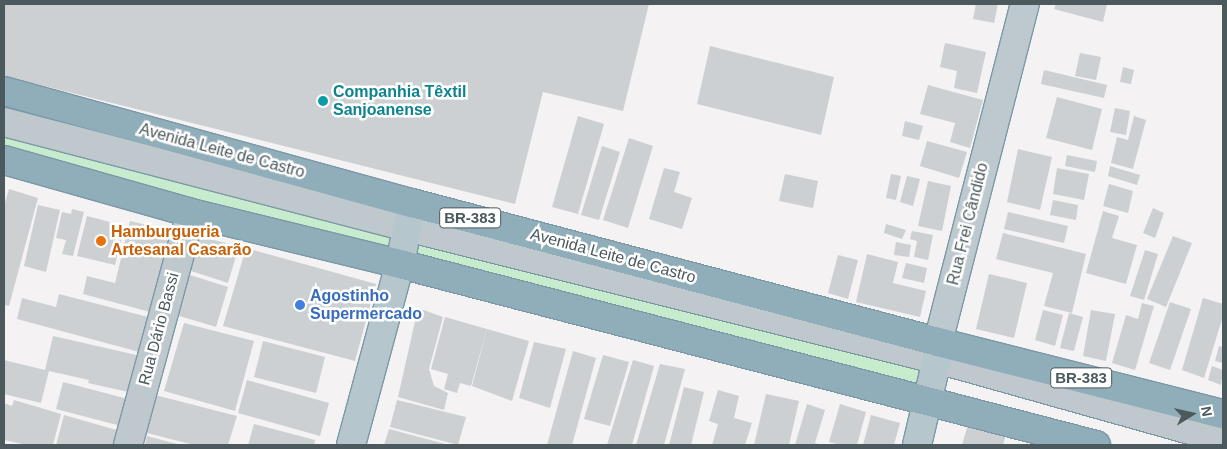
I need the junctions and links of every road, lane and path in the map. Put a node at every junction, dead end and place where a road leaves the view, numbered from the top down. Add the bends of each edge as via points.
1 (1025, 4) edge
2 (4, 91) edge
3 (4, 122) edge
4 (4, 160) edge
5 (191, 213) junction
6 (410, 215) junction
7 (400, 264) junction
8 (938, 351) junction
9 (929, 401) junction
10 (1223, 414) edge
11 (1223, 439) edge
12 (128, 445) edge
13 (351, 445) edge
14 (917, 445) edge
15 (1096, 445) edge

1 - 8 street, Rua Frei Cândido
2 - 6 highway, Avenida Leite de Castro / BR-383
3 - 6 street
4 - 5 highway
5 - 7 highway
5 - 12 street, Rua Dário Bassi
6 - 7 main road
6 - 8 highway, Avenida Leite de Castro / BR-383
7 - 9 highway
7 - 13 main road
8 - 9 main road, Rua Frei Cândido
8 - 10 highway, Avenida Leite de Castro / BR-383
8 - 11 street
9 - 14 main road, Rua Frei Cândido
9 - 15 highway

